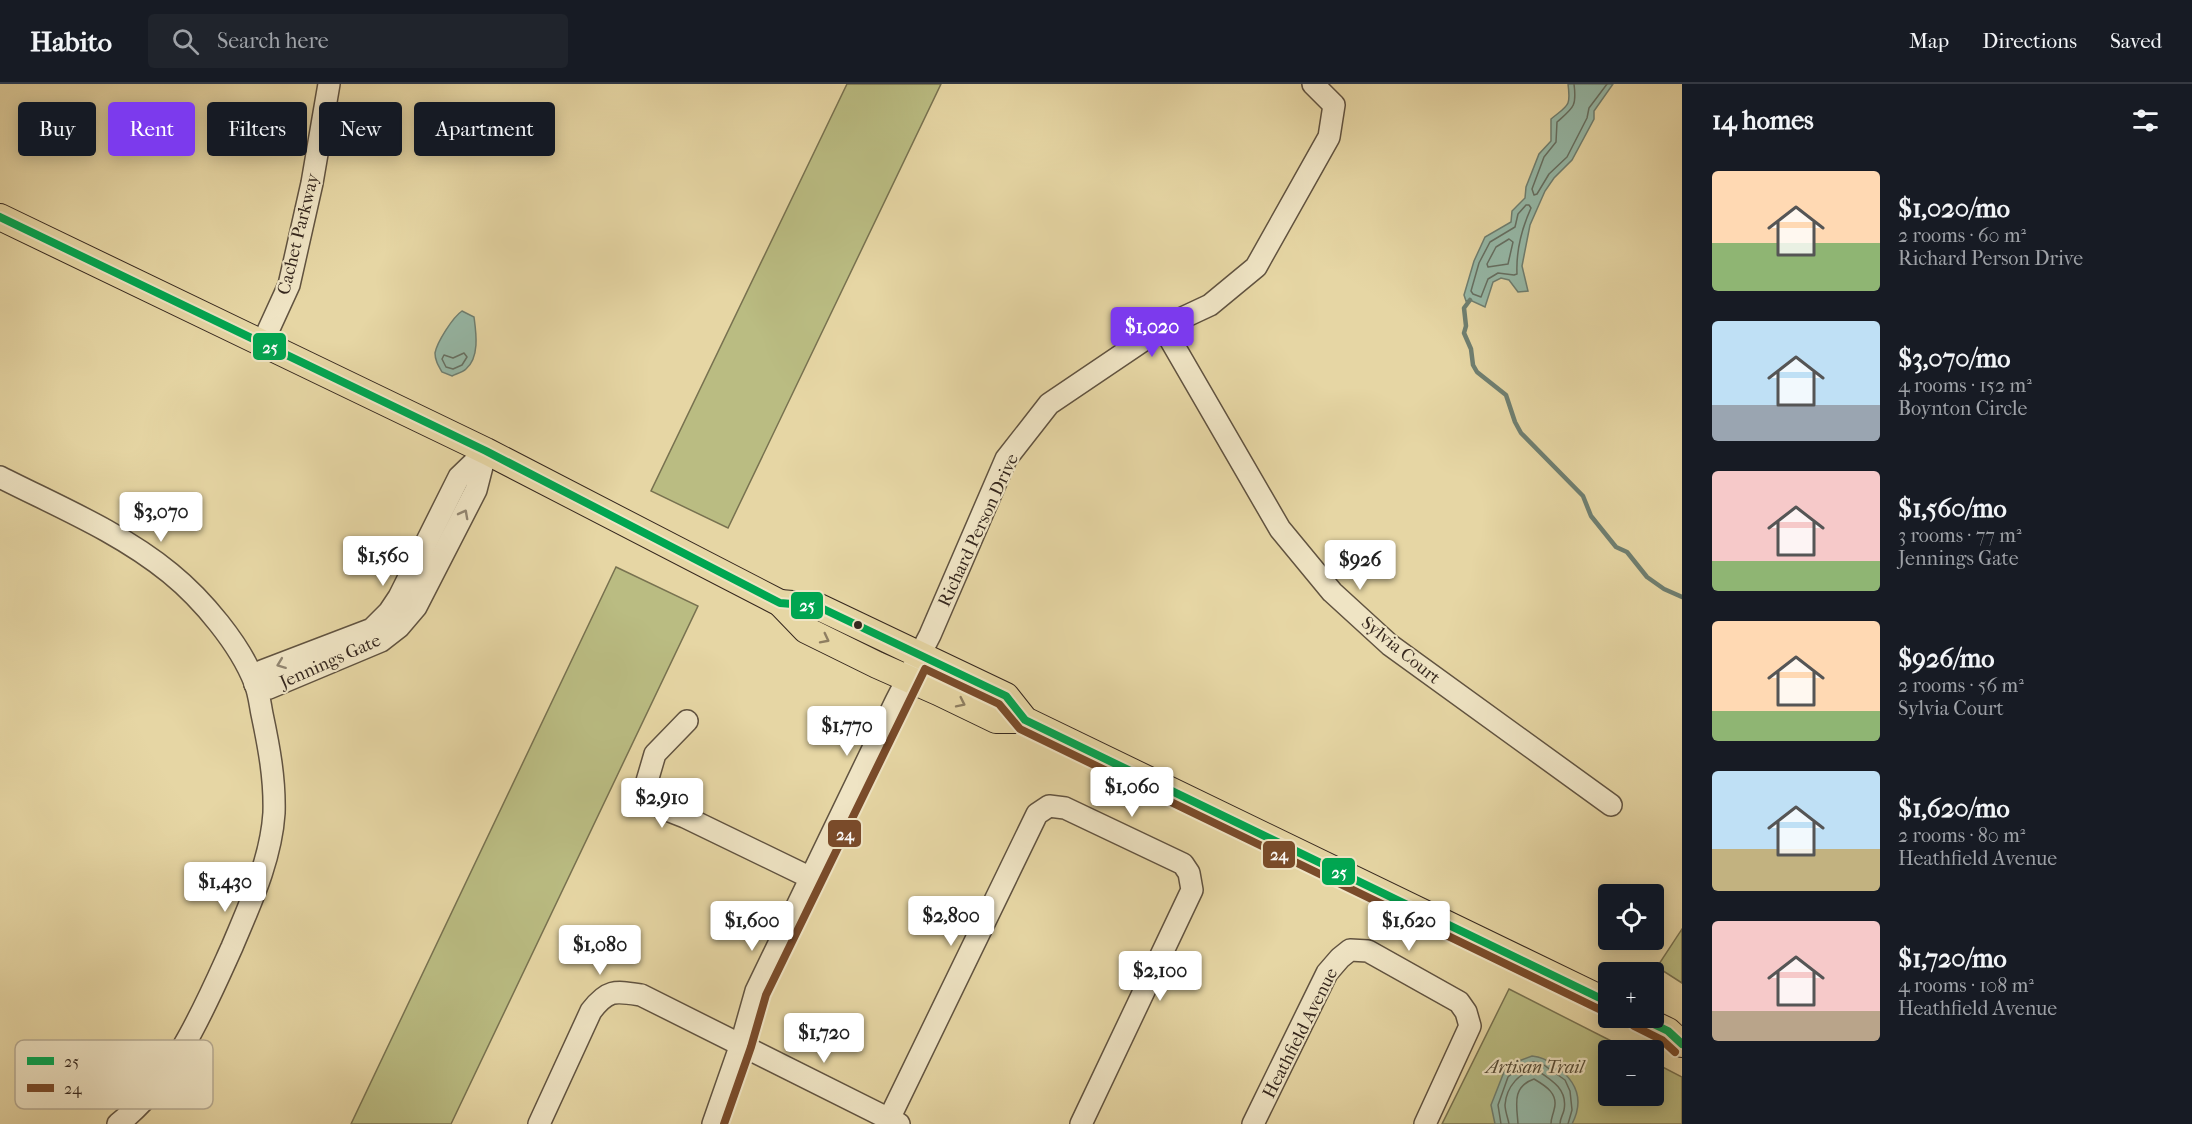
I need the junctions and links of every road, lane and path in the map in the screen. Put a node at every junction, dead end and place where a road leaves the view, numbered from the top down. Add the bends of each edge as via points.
1 (328, 84) edge
2 (1313, 84) edge
3 (0, 217) edge
4 (1163, 327) junction
5 (261, 344) junction
6 (486, 451) junction
7 (0, 477) edge
8 (780, 603) junction
9 (920, 655) junction
10 (907, 679) junction
11 (255, 684) junction
12 (1025, 720) junction
13 (687, 721) dead end
14 (1611, 805) dead end
15 (811, 878) junction
16 (1598, 997) edge
17 (1661, 1028) edge
18 (1677, 1036) edge
19 (187, 1040) edge
20 (741, 1044) junction
21 (136, 1109) edge
22 (894, 1122) edge
23 (118, 1124) edge
24 (539, 1124) edge
25 (713, 1124) edge
26 (1081, 1124) edge
27 (1253, 1124) edge
28 (1425, 1124) edge

1 - 5 street, Cachet Parkway via 312,183 289,285
2 - 4 street, Richard Person Drive via 1334,105 1329,137 1256,267 1210,305
3 - 5 main road
4 - 9 street, Richard Person Drive via 1049,404 1006,459
4 - 14 street, Sylvia Court via 1280,529 1332,592 1390,645
5 - 6 main road
6 - 8 main road
6 - 11 street, Jennings Gate via 478,487 407,602 399,627 381,641 269,688
7 - 11 street via 120,539 170,573 229,635
8 - 9 main road via 817,606
8 -> 10 main road via 807,630
9 - 10 street, Richard Person Drive
9 - 12 main road via 1006,696
10 -> 12 main road via 996,720
10 - 15 street, Richard Person Drive
11 - 19 street via 272,760 274,814 267,851 255,895 202,1016
12 - 16 main road
13 - 15 street via 655,754 645,788 652,799 662,808
15 - 20 street, Richard Person Drive via 756,991
17 - 18 main road
20 - 22 street
20 - 24 street via 641,995 613,992 591,1011
20 - 25 street, Richard Person Drive
21 - 23 street
22 - 26 street via 1037,814 1049,806 1065,808 1183,864 1192,890
27 - 28 street, Heathfield Avenue via 1328,973 1350,950 1368,951 1459,1002 1466,1012 1470,1026

